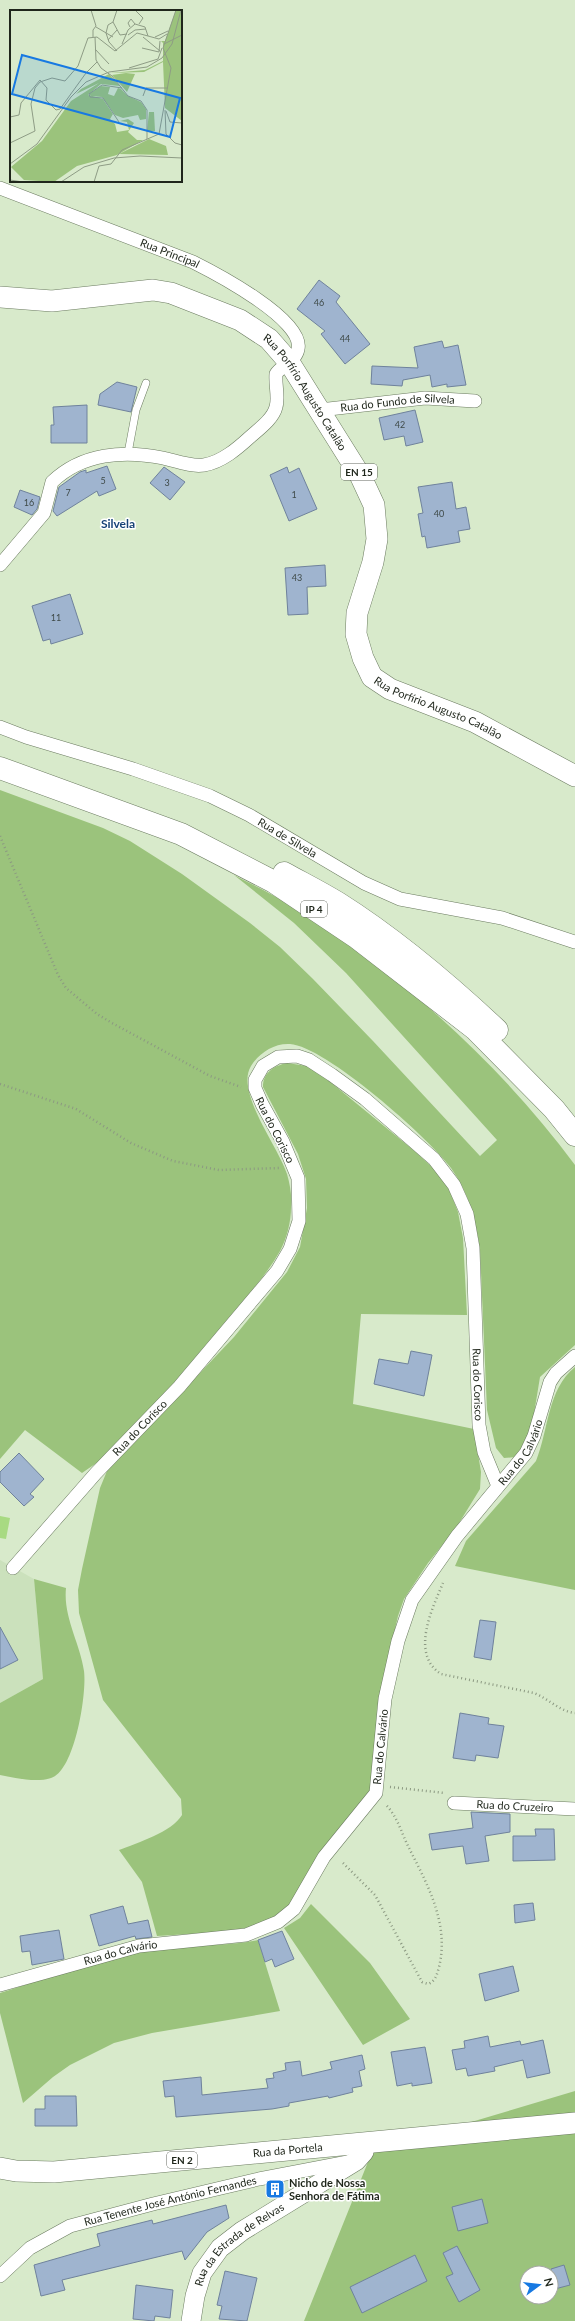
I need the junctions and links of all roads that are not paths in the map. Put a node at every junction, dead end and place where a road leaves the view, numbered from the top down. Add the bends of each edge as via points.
1 (0, 188) edge
2 (0, 298) edge
3 (289, 362) junction
4 (146, 383) dead end
5 (475, 401) dead end
6 (320, 410) junction
7 (128, 453) junction
8 (0, 565) edge
9 (0, 726) edge
10 (0, 754) edge
11 (0, 768) edge
12 (575, 776) edge
13 (575, 942) edge
14 (575, 1115) edge
15 (575, 1135) edge
16 (575, 1356) edge
17 (498, 1486) junction
18 (13, 1568) dead end
19 (451, 1798) road end
20 (575, 1809) edge
21 (0, 1985) edge
22 (575, 2122) edge
23 (360, 2152) junction
24 (0, 2168) edge
25 (0, 2276) edge
26 (191, 2321) edge

1 - 3 street, Rua Principal via 193,262 226,280 271,310 292,331 298,340 298,349
2 - 3 main road, Rua Porfírio Augusto Catalão / EN 15 via 52,301 144,290 171,293 250,325 269,339
3 - 6 main road, Rua Porfírio Augusto Catalão / EN 15
3 - 7 street via 276,374 277,405 273,414 246,440 219,460 197,466
4 - 7 lane via 136,410
5 - 6 street, Rua do Fundo de Silvela via 425,398
6 - 12 main road, Rua Porfírio Augusto Catalão / EN 15 via 362,476 374,505 377,527 376,551 356,623 358,646 372,677 390,689 475,722
7 - 8 street via 101,457 71,469 52,482 44,513
9 - 13 street, Rua de Silvela via 26,737 132,768 229,804 364,883 400,899 502,918
10 - 14 highway, IP 4 via 186,822 337,903 408,953 475,1009 533,1066
11 - 15 highway, IP 4 via 182,834 274,882 356,937 475,1029 554,1108
16 - 17 street, Rua do Calvário via 550,1382 531,1444
17 - 18 street, Rua do Corisco via 484,1452 479,1425 473,1248 467,1214 454,1185 434,1159 365,1099 308,1060 287,1055 269,1061 258,1072 255,1088 294,1167 300,1191 299,1221 290,1248 277,1271 179,1387 96,1473
17 - 21 street, Rua do Calvário via 425,1578 408,1609 385,1699 379,1781 374,1798 324,1857 294,1909 271,1926 246,1935 139,1946
19 - 20 street, Rua do Cruzeiro
22 - 23 main road, Rua da Portela / EN 2
23 - 24 main road, Rua da Portela / EN 2 via 54,2172
23 - 25 street, Rua Tenente José António Fernandes via 70,2226 30,2248
23 - 26 street, Rua da Estrada de Relvas via 220,2248 202,2273

